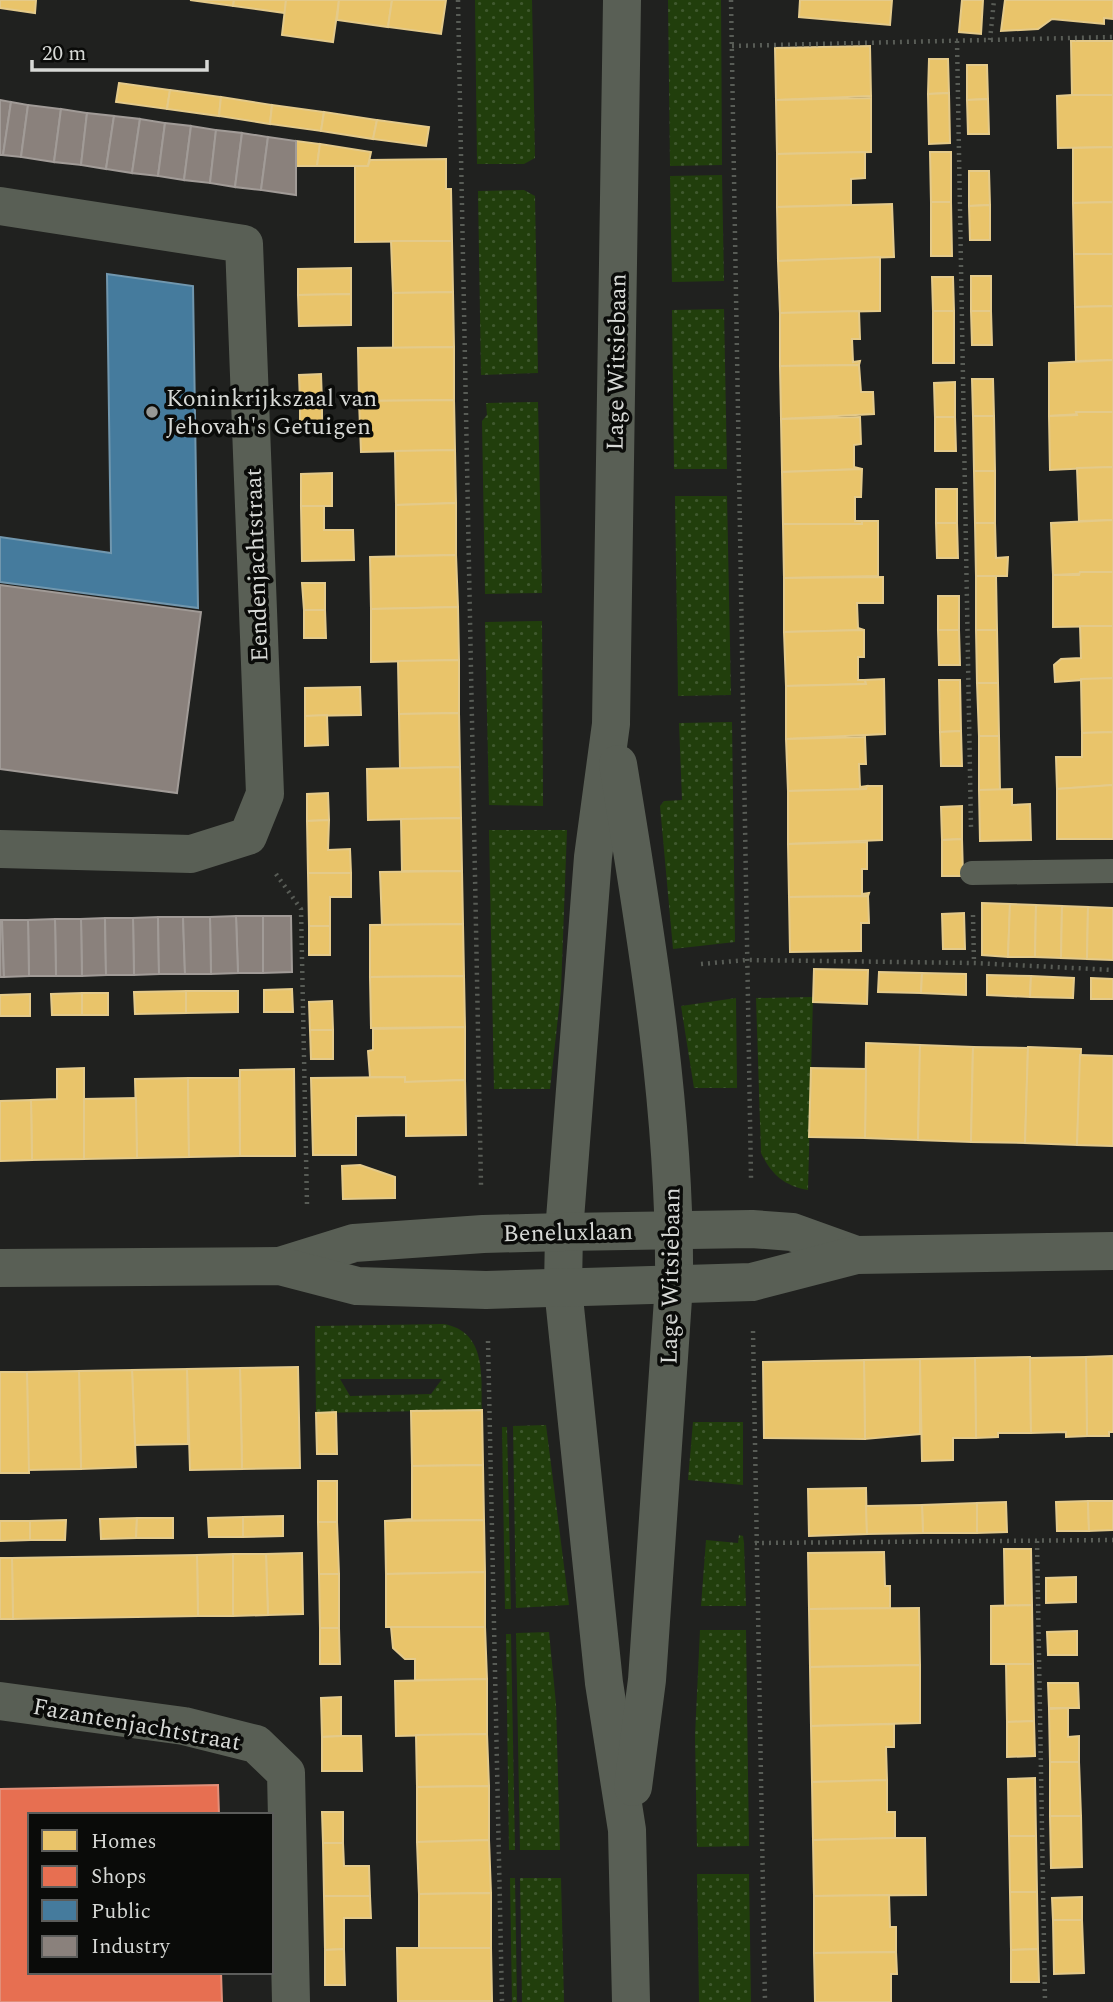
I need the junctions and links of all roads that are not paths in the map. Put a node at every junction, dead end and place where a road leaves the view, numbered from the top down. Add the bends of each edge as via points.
1 (622, 0) edge
2 (0, 206) edge
3 (611, 724) junction
4 (0, 849) edge
5 (1113, 871) edge
6 (972, 873) road end
7 (675, 1230) junction
8 (564, 1232) junction
9 (1113, 1251) edge
10 (856, 1255) junction
11 (280, 1266) junction
12 (0, 1268) edge
13 (674, 1284) junction
14 (563, 1288) junction
15 (0, 1701) edge
16 (627, 1830) junction
17 (291, 2002) edge
18 (631, 2002) edge

1 - 3 street, Lage Witsiebaan
2 - 4 street, Eendenjachtstraat via 244,244 265,794 248,836 191,854
3 - 7 street, Lage Witsiebaan via 669,1131
3 - 8 street, Lage Witsiebaan via 593,858
5 - 6 lane
7 - 8 street, Beneluxlaan
7 - 10 street, Beneluxlaan via 792,1232
7 - 13 street, Lage Witsiebaan
8 - 11 street, Beneluxlaan via 355,1243
8 - 14 street, Lage Witsiebaan
9 - 10 street, Beneluxlaan
10 - 13 street, Beneluxlaan via 752,1282
11 - 12 street, Beneluxlaan
11 - 14 street, Beneluxlaan via 357,1286
13 - 14 street, Beneluxlaan
13 - 16 street, Lage Witsiebaan via 647,1680
14 - 16 street, Lage Witsiebaan via 604,1683
15 - 17 street, Fazantenjachtstraat via 184,1726 256,1744 286,1773
16 - 18 street, Lage Witsiebaan

